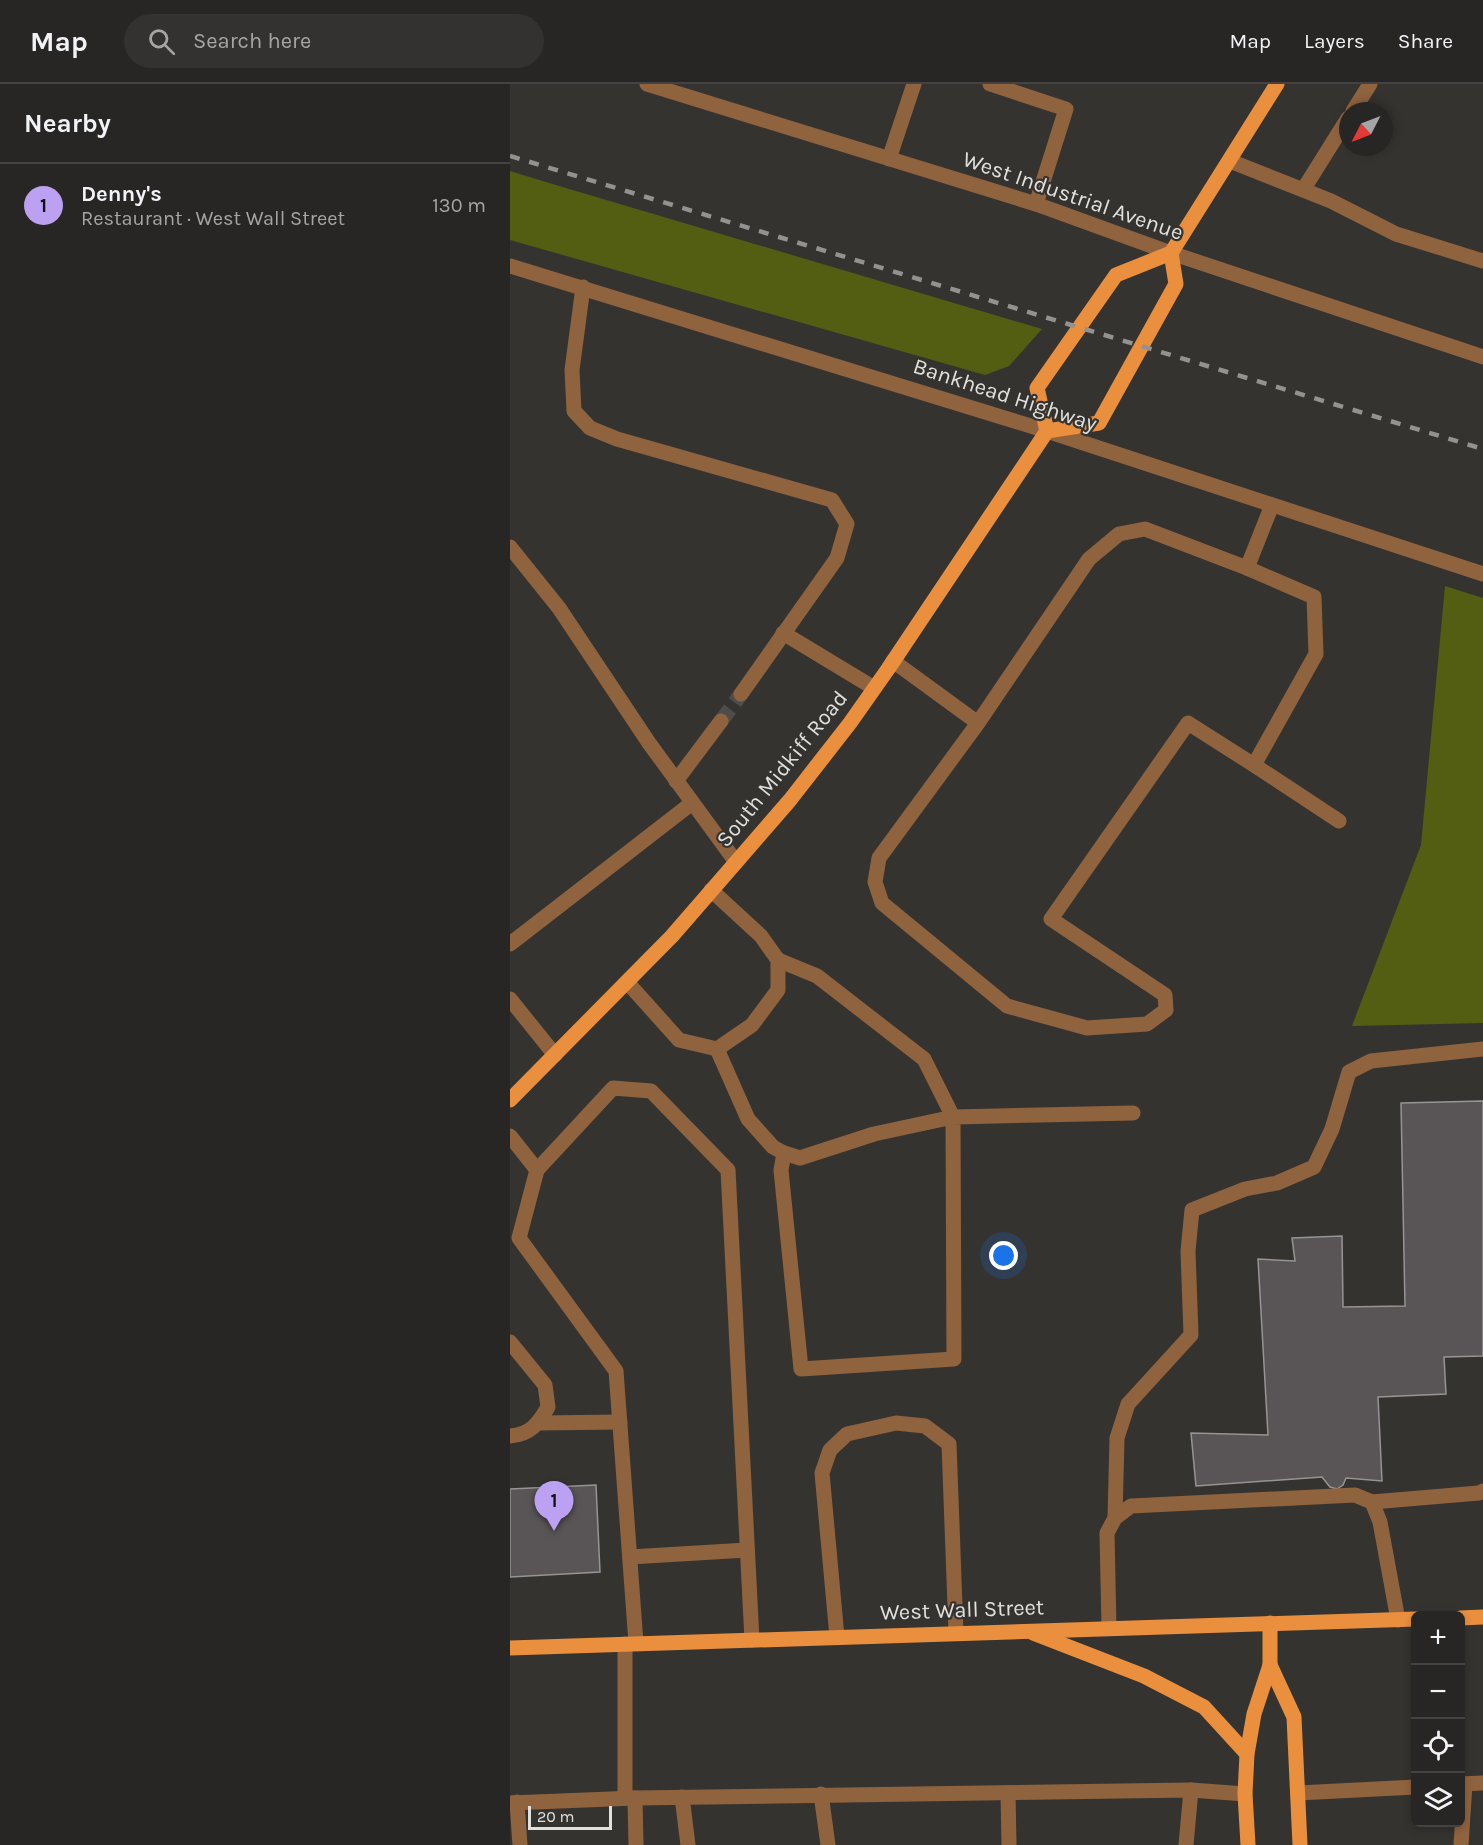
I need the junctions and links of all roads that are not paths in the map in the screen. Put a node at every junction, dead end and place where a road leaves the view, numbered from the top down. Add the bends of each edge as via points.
1 (647, 84) edge
2 (914, 84) edge
3 (990, 84) edge
4 (1277, 84) edge
5 (1370, 84) edge
6 (1359, 102) edge
7 (1339, 132) edge
8 (889, 159) junction
9 (1230, 160) junction
10 (1303, 190) junction
11 (1036, 204) junction
12 (1171, 253) junction
13 (1483, 261) edge
14 (510, 266) edge
15 (583, 287) junction
16 (1483, 357) edge
17 (1047, 431) junction
18 (1272, 505) junction
19 (510, 547) edge
20 (1247, 568) junction
21 (1483, 574) edge
22 (783, 633) junction
23 (893, 661) junction
24 (874, 688) junction
25 (741, 694) tunnel mouth
26 (721, 721) tunnel mouth
27 (978, 723) junction
28 (1254, 765) junction
29 (676, 781) junction
30 (692, 803) junction
31 (1339, 821) dead end
32 (736, 862) junction
33 (711, 890) junction
34 (510, 944) edge
35 (778, 960) junction
36 (627, 982) junction
37 (510, 999) edge
38 (1483, 1048) edge
39 (717, 1049) junction
40 (555, 1055) junction
41 (510, 1100) edge
42 (1133, 1113) dead end
43 (953, 1117) junction
44 (510, 1136) edge
45 (784, 1153) junction
46 (537, 1170) junction
47 (510, 1342) edge
48 (620, 1422) junction
49 (538, 1424) junction
50 (510, 1436) edge
51 (1483, 1491) edge
52 (1372, 1502) junction
53 (1115, 1518) junction
54 (747, 1550) junction
55 (630, 1557) junction
56 (1483, 1617) edge
57 (1465, 1618) edge
58 (1411, 1619) edge
59 (1398, 1620) junction
60 (1270, 1623) junction
61 (1109, 1628) junction
62 (1027, 1631) junction
63 (956, 1633) junction
64 (837, 1637) junction
65 (752, 1640) junction
66 (631, 1644) junction
67 (510, 1648) edge
68 (1270, 1665) junction
69 (1247, 1754) junction
70 (1483, 1783) edge
71 (1465, 1784) edge
72 (1411, 1787) edge
73 (1191, 1790) junction
74 (1008, 1793) junction
75 (1298, 1793) junction
76 (821, 1794) junction
77 (1245, 1794) junction
78 (682, 1797) junction
79 (630, 1798) junction
80 (514, 1802) edge
81 (1462, 1827) edge
82 (520, 1845) edge
83 (636, 1845) edge
84 (688, 1845) edge
85 (828, 1845) edge
86 (1009, 1845) edge
87 (1186, 1845) edge
88 (1248, 1845) edge
89 (1300, 1845) edge
90 (1461, 1845) edge

1 - 8 street, West Industrial Avenue
2 - 8 street
3 - 11 street via 1066,109
4 - 9 main road
5 - 6 street
7 - 10 street
8 - 11 street, West Industrial Avenue
9 - 10 street
9 - 12 main road
10 - 13 street via 1396,234
11 - 12 street, West Industrial Avenue
12 - 16 street, West Industrial Avenue
12 - 17 main road via 1116,275 1078,327 1036,388
12 - 17 main road via 1176,284 1099,423
14 - 15 street, Bankhead Highway
15 - 17 street, Bankhead Highway
15 - 22 street via 572,370 574,411 590,428 617,440 832,500 847,524 837,558
17 - 18 street, Bankhead Highway
17 - 23 main road, South Midkiff Road
18 - 20 street
18 - 21 street, Bankhead Highway
19 - 29 street via 559,608
20 - 27 street via 1145,529 1119,534 1089,559
20 - 28 street via 1314,597 1316,654
22 - 24 street
22 - 25 street
23 - 24 main road, South Midkiff Road
23 - 27 street
24 - 32 main road, South Midkiff Road via 790,800
26 - 29 street
27 - 28 street via 879,858 875,882 882,903 1007,1006 1087,1028 1147,1024 1166,1010 1165,995 1051,919 1188,723
28 - 31 street
29 - 30 street
30 - 32 street
30 - 34 street
32 - 33 main road, South Midkiff Road
33 - 35 street via 761,936
33 - 36 main road, South Midkiff Road
35 - 39 street via 778,990 752,1025
35 - 43 street via 817,976 924,1059
36 - 39 street via 679,1040
36 - 40 main road, South Midkiff Road
37 - 40 street
38 - 53 street via 1371,1062 1349,1072 1332,1129 1314,1167 1278,1183 1245,1189 1192,1210 1188,1251 1191,1335 1128,1404 1117,1438
39 - 45 street via 748,1119 773,1147
40 - 41 main road, South Midkiff Road
42 - 43 street
43 - 45 street via 874,1134 800,1158
43 - 45 street via 954,1359 801,1369 782,1170
44 - 46 street
46 - 48 street via 519,1238 616,1371
46 - 54 street via 613,1088 651,1091 728,1170
47 - 49 street via 544,1385 548,1407
48 - 49 street
48 - 55 street
49 - 50 street via 523,1436
51 - 52 street
52 - 53 street via 1355,1495 1131,1506
52 - 59 street via 1380,1522
53 - 61 street via 1107,1533
54 - 55 street
54 - 65 street
55 - 66 street
56 - 57 main road
58 - 59 main road, West Wall Street
59 - 60 main road, West Wall Street
60 - 61 main road, West Wall Street
60 - 68 main road
61 - 62 main road, West Wall Street
62 - 63 main road, West Wall Street
62 - 69 main road via 1144,1676 1204,1707
63 - 64 main road, West Wall Street
63 - 64 street via 949,1444 925,1426 896,1423 847,1434 830,1450 822,1473
64 - 65 main road, West Wall Street
65 - 66 main road, West Wall Street
66 - 67 main road, West Wall Street
66 - 79 street
68 - 69 main road via 1254,1713
68 - 75 main road via 1294,1717
69 - 77 main road
70 - 71 street
72 - 75 street
73 - 74 street
73 - 77 street
73 - 87 street
74 - 76 street
74 - 86 street
75 - 89 main road
76 - 78 street
76 - 85 street
77 - 88 main road
78 - 79 street
78 - 84 street
79 - 80 street
79 - 83 street
80 - 82 street
81 - 90 street

